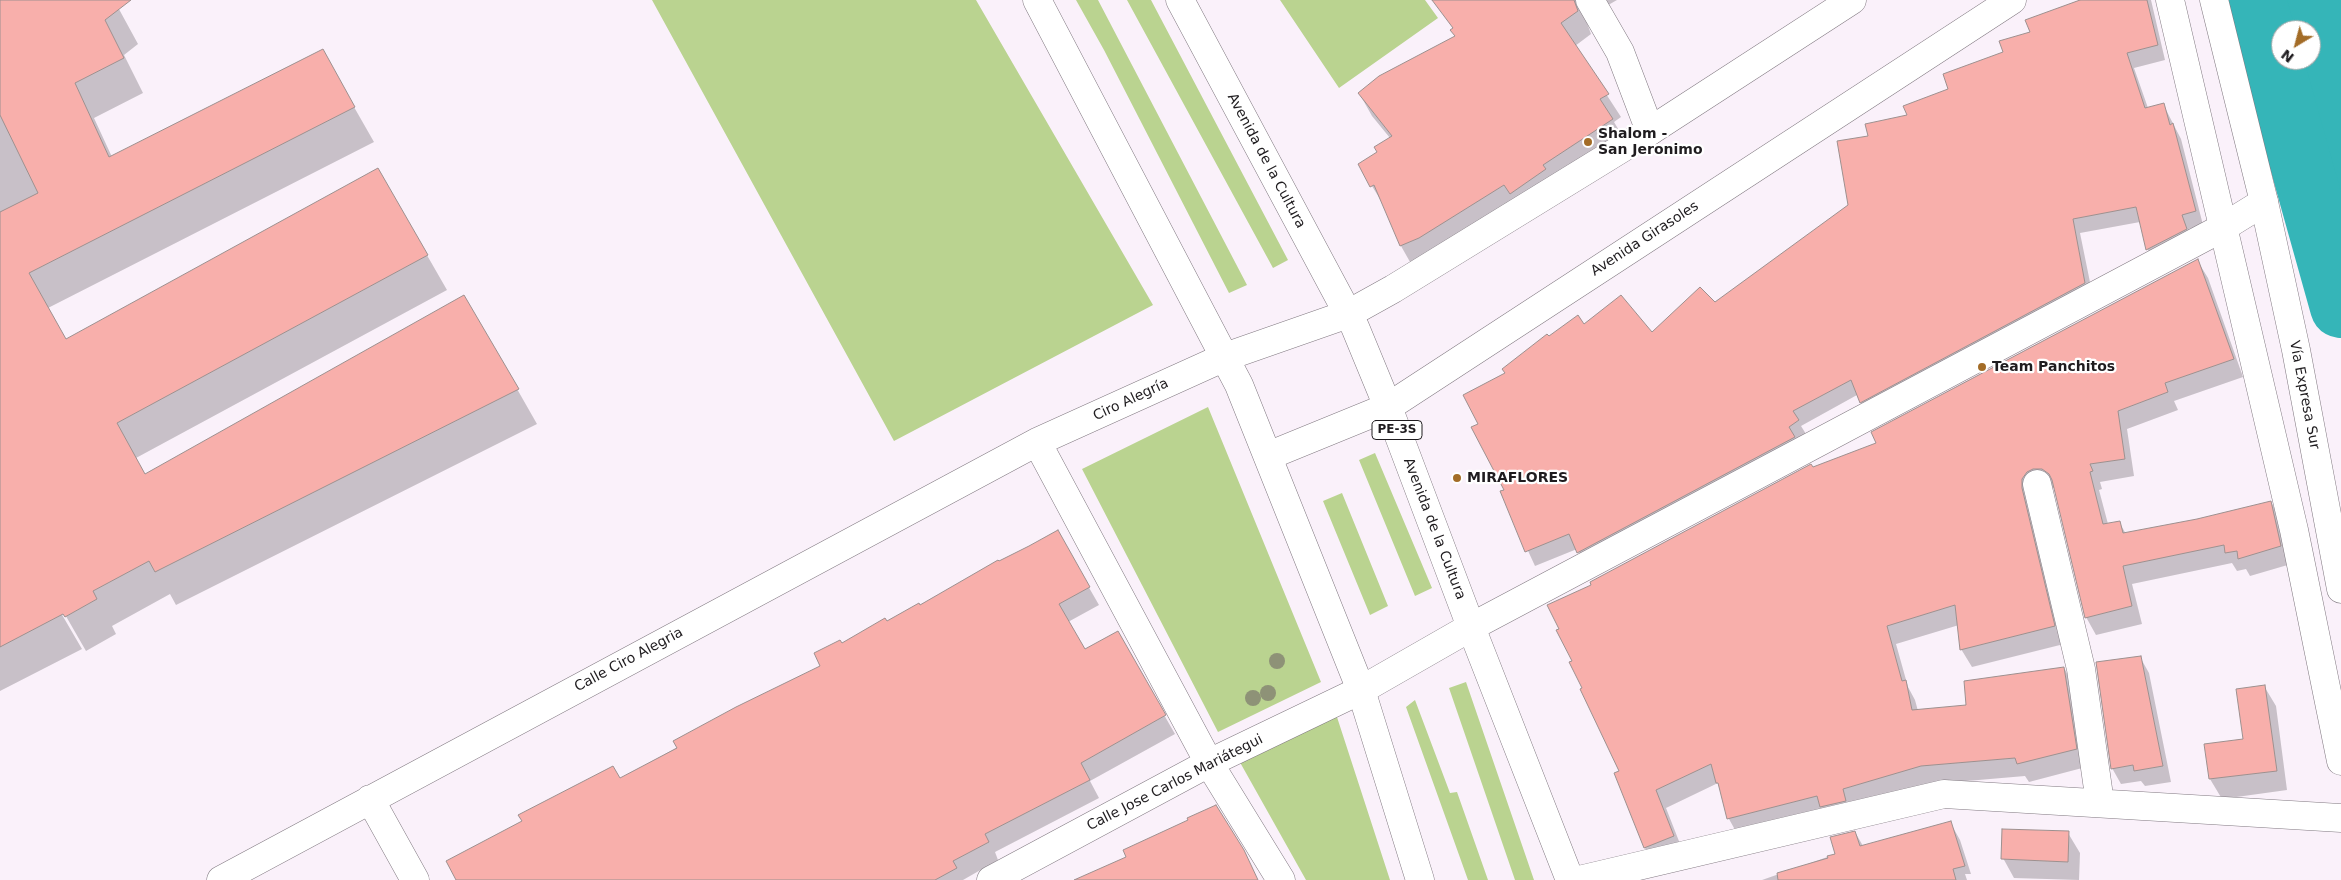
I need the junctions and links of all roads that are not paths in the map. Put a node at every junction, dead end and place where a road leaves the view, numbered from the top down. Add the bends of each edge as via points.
1 (1037, 0) edge
2 (1180, 0) edge
3 (1590, 0) edge
4 (1852, 0) edge
5 (2012, 0) edge
6 (2170, 0) edge
7 (2214, 0) edge
8 (1650, 131) junction
9 (2264, 202) junction
10 (2222, 228) junction
11 (1348, 314) junction
12 (2296, 350) junction
13 (2252, 355) junction
14 (1225, 357) junction
15 (1388, 407) junction
16 (1038, 442) junction
17 (1268, 456) junction
18 (2036, 484) dead end
19 (2341, 589) edge
20 (1471, 627) junction
21 (1361, 690) junction
22 (2341, 761) edge
23 (1209, 763) junction
24 (370, 798) junction
25 (2100, 803) junction
26 (2341, 818) edge
27 (221, 880) edge
28 (415, 880) edge
29 (991, 880) edge
30 (1281, 880) edge
31 (1420, 880) edge
32 (1570, 880) edge
33 (1579, 880) edge

1 - 14 main road
2 - 11 main road, Avenida de la Cultura / PE-3S
3 - 8 main road via 1620,52
4 - 8 main road
5 - 15 main road, Avenida Girasoles
6 - 10 main road
7 - 9 main road, Vía Expresa Sur
8 - 11 main road via 1394,290
9 - 10 main road, Calle Jose Carlos Mariátegui
9 - 12 main road, Vía Expresa Sur
10 - 13 main road
10 - 20 main road, Calle Jose Carlos Mariátegui
11 - 14 main road
11 - 15 main road, Avenida de la Cultura / PE-3S
12 - 13 main road
12 - 19 main road, Vía Expresa Sur
13 - 22 main road via 2294,530
14 - 16 main road, Ciro Alegría
14 - 17 main road
15 - 17 main road, Avenida Girasoles
15 - 20 main road, Avenida de la Cultura / PE-3S
16 - 23 main road
16 - 24 main road, Calle Ciro Alegria
17 - 21 main road
18 - 25 main road via 2081,669
20 - 21 main road, Calle Jose Carlos Mariátegui
20 - 32 main road, Avenida de la Cultura / PE-3S
21 - 23 main road, Calle Jose Carlos Mariátegui
21 - 31 main road
23 - 29 main road, Calle Jose Carlos Mariátegui
23 - 30 main road
24 - 27 main road, Calle Ciro Alegria
24 - 28 main road
25 - 26 main road
25 - 33 main road via 1944,794

